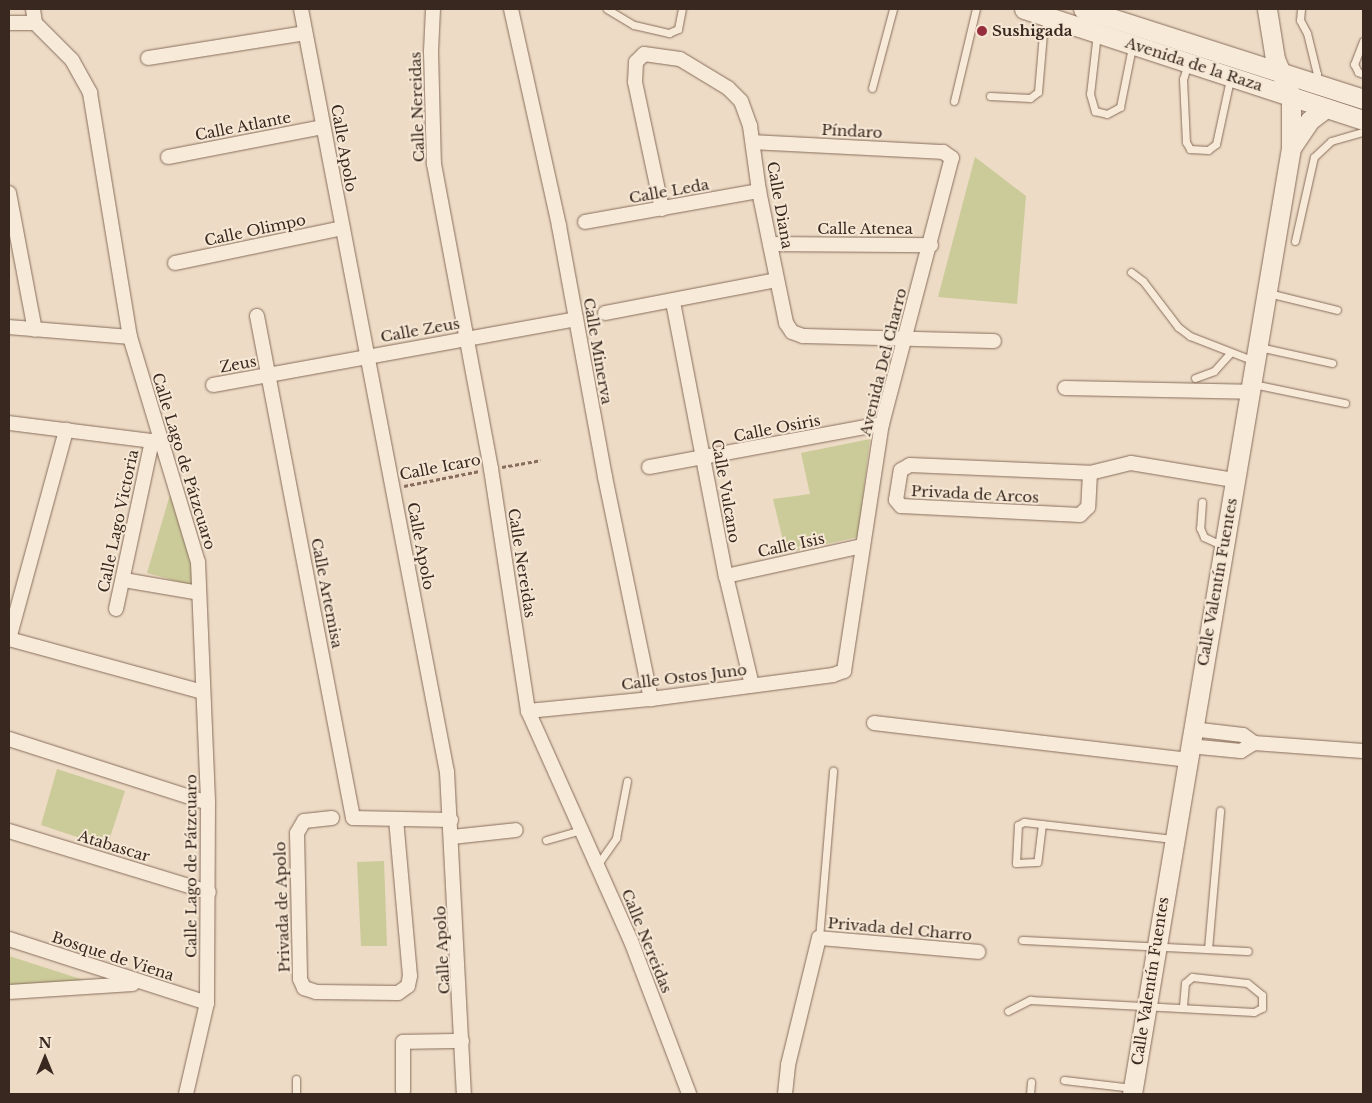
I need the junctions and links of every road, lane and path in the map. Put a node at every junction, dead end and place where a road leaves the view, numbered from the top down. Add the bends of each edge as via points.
1 (301, 9) edge
2 (433, 9) edge
3 (511, 9) edge
4 (607, 9) edge
5 (682, 9) edge
6 (893, 9) edge
7 (976, 9) edge
8 (1024, 9) edge
9 (1083, 9) edge
10 (1267, 9) edge
11 (1301, 9) edge
12 (34, 16) edge
13 (1049, 17) junction
14 (9, 23) edge
15 (305, 32) junction
16 (1097, 32) junction
17 (1363, 41) edge
18 (1132, 44) junction
19 (148, 58) dead end
20 (1188, 62) junction
21 (1280, 71) junction
22 (1363, 74) edge
23 (1231, 76) junction
24 (1314, 83) junction
25 (872, 88) dead end
26 (990, 96) dead end
27 (1291, 96) junction
28 (1363, 99) edge
29 (954, 101) dead end
30 (1326, 108) junction
31 (1363, 120) edge
32 (323, 126) junction
33 (1363, 132) edge
34 (753, 142) junction
35 (1291, 148) junction
36 (949, 154) joint
37 (168, 157) dead end
38 (759, 191) junction
39 (9, 193) edge
40 (662, 209) junction
41 (585, 222) dead end
42 (342, 228) junction
43 (1296, 241) dead end
44 (770, 244) junction
45 (931, 245) junction
46 (174, 263) dead end
47 (1131, 272) dead end
48 (777, 280) junction
49 (1266, 292) junction
50 (673, 302) junction
51 (1337, 310) dead end
52 (605, 313) dead end
53 (257, 316) dead end
54 (576, 319) junction
55 (9, 327) edge
56 (35, 330) junction
57 (130, 337) junction
58 (468, 338) junction
59 (906, 338) junction
60 (994, 341) dead end
61 (1231, 352) junction
62 (1255, 353) junction
63 (367, 356) junction
64 (1332, 363) dead end
65 (270, 374) junction
66 (1195, 378) dead end
67 (213, 385) dead end
68 (1065, 388) dead end
69 (1250, 388) junction
70 (1344, 403) dead end
71 (9, 423) edge
72 (882, 424) junction
73 (66, 430) junction
74 (156, 441) junction
75 (704, 458) junction
76 (540, 460) dead end
77 (649, 467) dead end
78 (491, 469) junction
79 (1090, 473) junction
80 (1234, 480) junction
81 (393, 488) junction
82 (1202, 502) dead end
83 (863, 546) junction
84 (1223, 546) junction
85 (726, 576) junction
86 (124, 580) junction
87 (199, 592) junction
88 (116, 609) dead end
89 (9, 639) edge
90 (844, 671) joint
91 (752, 685) junction
92 (203, 692) junction
93 (651, 698) junction
94 (528, 711) junction
95 (874, 723) dead end
96 (9, 739) edge
97 (1190, 745) junction
98 (1363, 750) edge
99 (833, 771) dead end
100 (627, 781) dead end
101 (208, 803) junction
102 (1220, 811) dead end
103 (332, 818) dead end
104 (396, 820) junction
105 (451, 820) junction
106 (1042, 824) junction
107 (516, 830) dead end
108 (583, 830) junction
109 (9, 831) edge
110 (452, 837) junction
111 (1173, 839) junction
112 (546, 840) dead end
113 (598, 864) junction
114 (209, 892) junction
115 (819, 938) junction
116 (9, 939) edge
117 (1022, 940) dead end
118 (1156, 946) junction
119 (1208, 948) junction
120 (1248, 951) dead end
121 (978, 952) dead end
122 (141, 983) junction
123 (9, 992) edge
124 (207, 1003) junction
125 (1146, 1005) junction
126 (1183, 1007) junction
127 (1008, 1011) dead end
128 (462, 1041) junction
129 (296, 1079) dead end
130 (1064, 1080) dead end
131 (1031, 1082) dead end
132 (403, 1091) dead end
133 (1132, 1091) edge
134 (186, 1094) edge
135 (296, 1094) edge
136 (464, 1094) edge
137 (689, 1094) edge
138 (785, 1094) edge
139 (1030, 1094) edge

1 - 15 street, Calle Apolo
2 - 58 street, Calle Nereidas via 433,154
3 - 54 street, Calle Minerva
4 - 5 lane via 634,25 669,33 678,29
6 - 25 lane
7 - 29 lane
8 - 13 street, Avenida de la Raza
9 - 21 street, Avenida de la Raza
10 - 21 street, Calle Valentín Fuentes via 1271,41
11 - 24 lane via 1300,20 1307,33 1317,74
12 - 14 street
12 - 57 street, Calle Lago de Pátzcuaro via 72,60 90,93
13 - 16 street, Avenida de la Raza
13 - 26 lane via 1043,34 1038,92 1030,98
15 - 19 street
15 - 32 street, Calle Apolo
16 - 18 street, Avenida de la Raza
16 - 18 lane via 1090,94 1092,107 1101,113 1116,111 1122,102
17 - 22 lane via 1354,64
18 - 20 street, Avenida de la Raza
20 - 23 street, Avenida de la Raza
20 - 23 lane via 1183,79 1186,142 1190,149 1208,150 1216,144
21 - 24 street, Avenida de la Raza
21 - 27 street, Calle Valentín Fuentes
23 - 27 street, Avenida de la Raza
24 - 28 street, Avenida de la Raza
27 - 30 street, Avenida de la Raza
27 - 35 street, Calle Valentín Fuentes
30 - 31 street, Avenida de la Raza
30 - 35 street via 1310,120
32 - 37 street, Calle Atlante
32 - 42 street, Calle Apolo
33 - 43 lane via 1331,141 1314,157
34 - 36 street, Píndaro
34 - 38 street, Calle Diana
34 - 40 street, Calle Diana via 747,114 736,93 671,56 644,54 636,62 635,82
35 - 49 street, Calle Valentín Fuentes
36 - 45 street, Avenida Del Charro via 952,166
38 - 40 street, Calle Leda
38 - 44 street, Calle Diana
39 - 56 street
40 - 41 street, Calle Leda
42 - 46 street, Calle Olimpo
42 - 63 street, Calle Apolo
44 - 45 street, Calle Atenea
44 - 48 street, Calle Diana
45 - 59 street, Avenida Del Charro
47 - 61 lane via 1153,292 1178,327 1201,342
48 - 50 street
48 - 59 street, Calle Diana via 786,323 792,332 803,336
49 - 51 lane
49 - 62 street, Calle Valentín Fuentes
50 - 52 street
50 - 75 street, Calle Vulcano
53 - 65 street, Calle Artemisa
54 - 58 street, Calle Zeus
54 - 93 street, Calle Minerva
55 - 56 street
56 - 57 street
57 - 74 street, Calle Lago de Pátzcuaro
58 - 63 street, Calle Zeus
58 - 78 street, Calle Nereidas
59 - 60 street
59 - 72 street, Avenida Del Charro
61 - 62 lane
61 - 66 lane via 1214,371
62 - 64 lane
62 - 69 street, Calle Valentín Fuentes
63 - 65 street, Calle Zeus
63 - 81 street, Calle Apolo
65 - 67 street, Zeus
65 - 104 street, Calle Artemisa via 353,818
68 - 69 street
69 - 70 lane
69 - 80 street, Calle Valentín Fuentes
71 - 73 street
72 - 75 street, Calle Osiris
72 - 83 street, Avenida Del Charro
73 - 74 street
73 - 89 street
74 - 86 street, Calle Lago Victoria
74 - 87 street, Calle Lago de Pátzcuaro via 195,546
75 - 77 street, Calle Osiris
75 - 85 street, Calle Vulcano
76 - 78 path, Calle Icaro
78 - 81 path, Calle Icaro
78 - 94 street, Calle Nereidas
79 - 79 street, Privada de Arcos via 1088,507 1080,515 900,506 896,500 902,470 910,465
79 - 80 street, Privada de Arcos via 1131,463
80 - 84 street, Calle Valentín Fuentes
81 - 105 street, Calle Apolo via 447,772
82 - 84 lane via 1200,528 1204,537
83 - 85 street, Calle Isis
83 - 90 street, Avenida Del Charro
84 - 97 street, Calle Valentín Fuentes
85 - 91 street, Calle Vulcano
86 - 87 street
86 - 88 street, Calle Lago Victoria
87 - 92 street, Calle Lago de Pátzcuaro
89 - 92 street
90 - 91 street, Calle Ostos Juno
91 - 93 street, Calle Ostos Juno
92 - 101 street, Calle Lago de Pátzcuaro
93 - 94 street, Calle Ostos Juno
94 - 108 street, Calle Nereidas via 542,749
95 - 97 street
96 - 101 street
97 - 98 street via 1243,735 1254,744
97 - 111 street, Calle Valentín Fuentes
99 - 115 lane
100 - 113 lane via 616,838
101 - 114 street, Calle Lago de Pátzcuaro
102 - 119 lane
103 - 104 street, Privada de Apolo via 304,820 297,833 300,979 304,988 316,992 398,993 408,986 410,976
104 - 105 street
105 - 110 street, Calle Apolo
106 - 106 lane via 1024,822 1018,825 1016,863 1037,862
106 - 111 lane
107 - 110 street
108 - 112 lane
108 - 113 street, Calle Nereidas
109 - 114 street, Atabascar
110 - 128 street, Calle Apolo
111 - 118 street, Calle Valentín Fuentes
113 - 137 street, Calle Nereidas
114 - 124 street, Calle Lago de Pátzcuaro
115 - 121 street, Privada del Charro
115 - 138 street via 788,1065
116 - 122 street, Bosque de Viena
117 - 118 lane
118 - 119 lane
118 - 125 street, Calle Valentín Fuentes
119 - 120 lane
122 - 123 street
122 - 124 street, Bosque de Viena
124 - 134 street, Calle Lago de Pátzcuaro
125 - 126 lane
125 - 127 lane via 1030,1000
125 - 133 street, Calle Valentín Fuentes
126 - 126 lane via 1254,1012 1262,1008 1262,994 1247,983 1192,978 1185,983
128 - 132 street via 403,1042
128 - 136 street, Calle Apolo
129 - 135 lane
130 - 133 lane
131 - 139 lane

